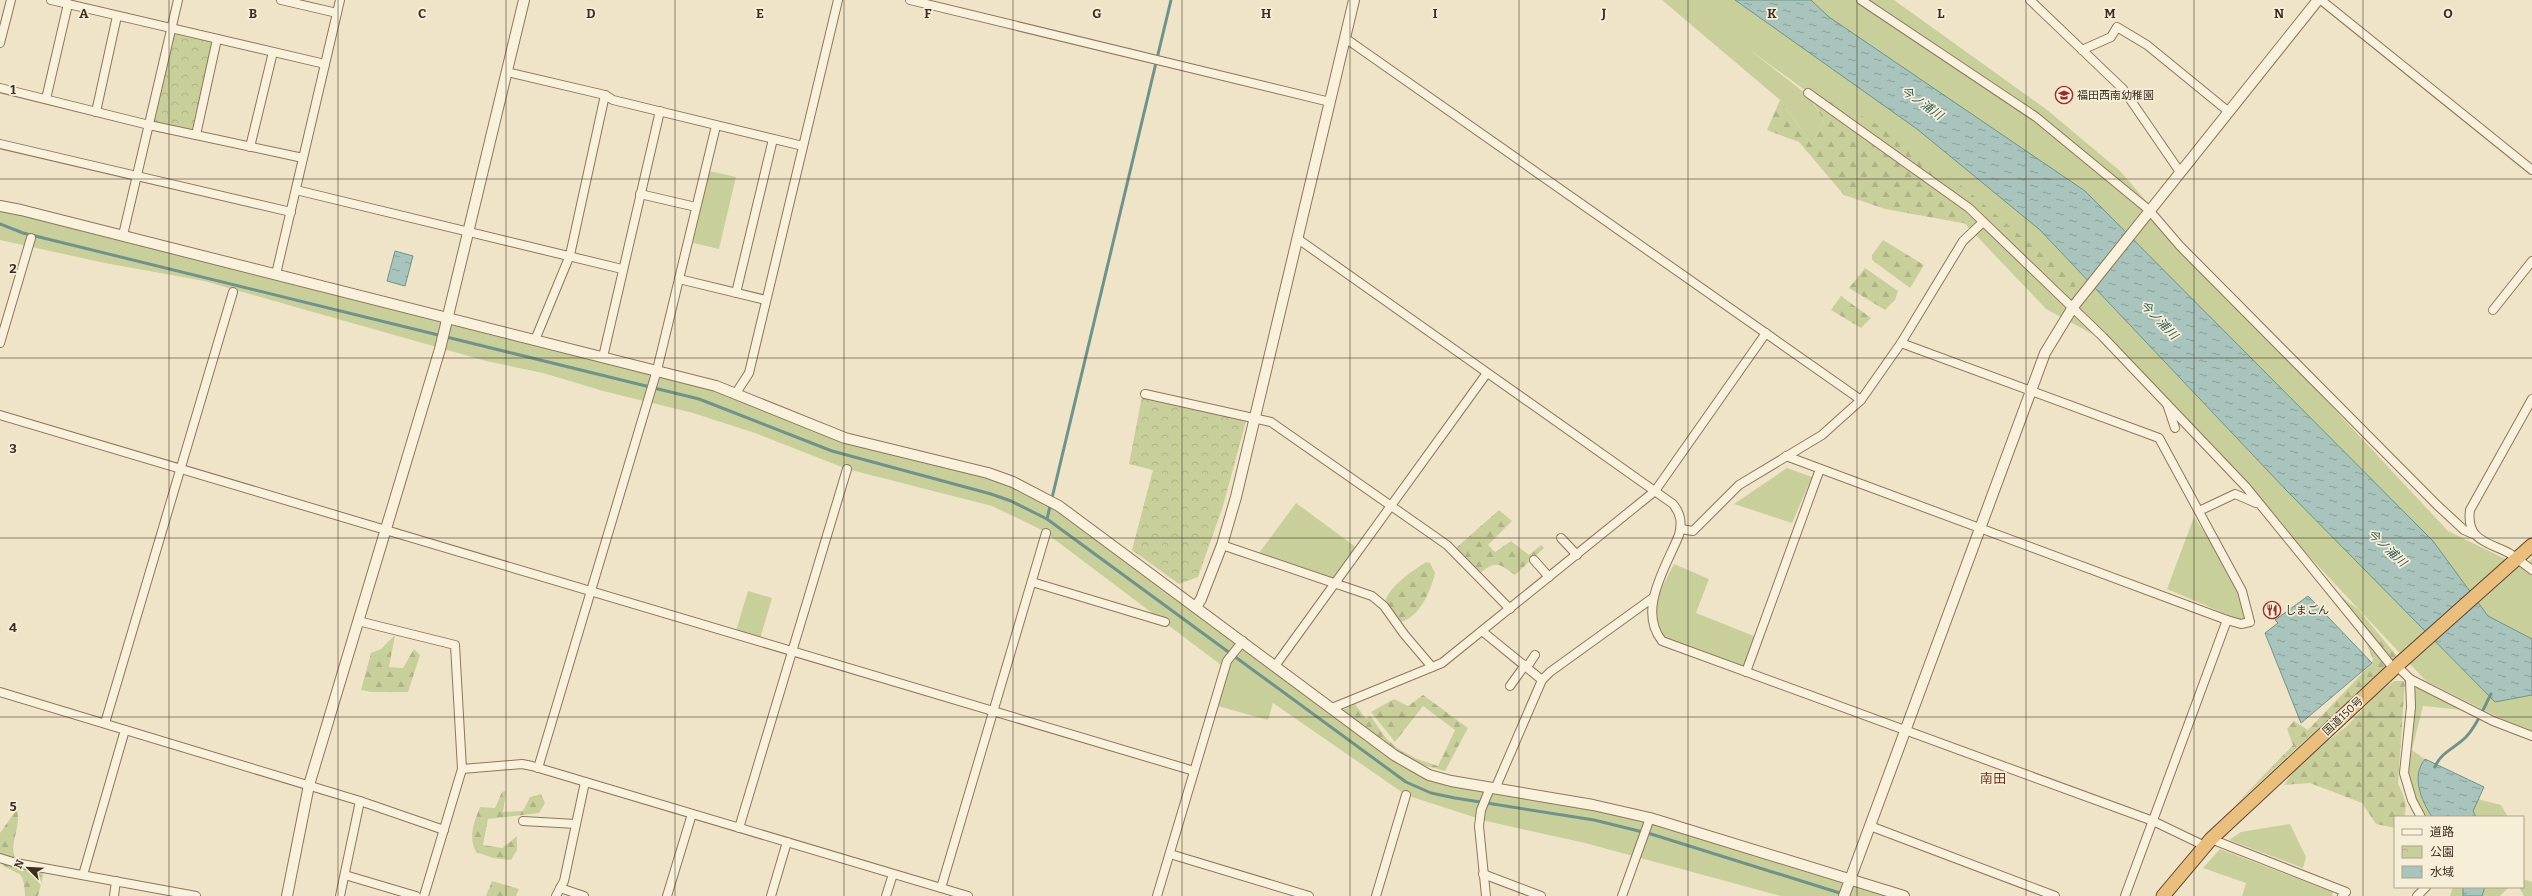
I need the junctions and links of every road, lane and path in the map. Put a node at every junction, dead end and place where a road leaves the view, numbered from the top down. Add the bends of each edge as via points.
1 (11, 0) edge
2 (51, 0) edge
3 (178, 0) edge
4 (281, 0) edge
5 (340, 0) edge
6 (524, 0) edge
7 (838, 0) edge
8 (910, 0) edge
9 (1354, 0) edge
10 (1861, 0) edge
11 (2030, 0) edge
12 (2319, 0) edge
13 (68, 4) junction
14 (337, 13) junction
15 (118, 16) junction
16 (171, 28) junction
17 (1345, 38) junction
18 (217, 39) junction
19 (0, 43) edge
20 (2082, 50) junction
21 (273, 52) junction
22 (325, 64) junction
23 (507, 72) junction
24 (0, 88) edge
25 (1808, 94) dead end
26 (605, 95) junction
27 (46, 99) junction
28 (1330, 102) junction
29 (660, 111) junction
30 (96, 112) junction
31 (2228, 112) junction
32 (148, 125) junction
33 (716, 126) junction
34 (196, 135) junction
35 (773, 139) junction
36 (0, 144) edge
37 (803, 146) junction
38 (250, 147) junction
39 (303, 158) junction
40 (2532, 170) edge
41 (2180, 172) junction
42 (136, 176) junction
43 (296, 190) junction
44 (640, 194) junction
45 (0, 206) edge
46 (696, 207) junction
47 (2148, 211) junction
48 (291, 212) junction
49 (1983, 222) junction
50 (468, 230) junction
51 (123, 235) junction
52 (31, 238) dead end
53 (1298, 239) junction
54 (570, 256) junction
55 (2532, 261) edge
56 (622, 269) junction
57 (276, 274) junction
58 (679, 279) junction
59 (233, 292) dead end
60 (736, 293) junction
61 (766, 300) junction
62 (2072, 308) junction
63 (2493, 310) dead end
64 (447, 319) junction
65 (1766, 334) junction
66 (535, 340) junction
67 (0, 343) edge
68 (1900, 343) junction
69 (603, 357) junction
70 (656, 373) junction
71 (1487, 373) junction
72 (2029, 391) junction
73 (736, 393) junction
74 (1145, 394) dead end
75 (2532, 399) edge
76 (1861, 400) junction
77 (2166, 401) junction
78 (0, 415) edge
79 (1255, 418) junction
80 (2175, 428) dead end
81 (1786, 456) junction
82 (180, 469) junction
83 (846, 469) dead end
84 (1820, 469) junction
85 (1656, 491) junction
86 (1391, 505) junction
87 (2262, 506) junction
88 (2199, 511) junction
89 (1979, 528) junction
90 (1681, 529) junction
91 (386, 530) junction
92 (1046, 533) dead end
93 (2473, 534) junction
94 (1561, 538) dead end
95 (1222, 545) junction
96 (2532, 545) edge
97 (1577, 555) junction
98 (1534, 560) dead end
99 (2512, 563) junction
100 (2532, 570) edge
101 (1549, 577) junction
102 (1032, 582) junction
103 (1334, 584) junction
104 (592, 592) junction
105 (1654, 597) junction
106 (1196, 607) junction
107 (1510, 609) junction
108 (2228, 620) junction
109 (358, 621) junction
110 (1165, 622) dead end
111 (1482, 631) junction
112 (1241, 644) junction
113 (792, 651) junction
114 (1535, 655) dead end
115 (1275, 666) junction
116 (1526, 666) junction
117 (2398, 666) junction
118 (1432, 667) junction
119 (1746, 672) junction
120 (1542, 680) junction
121 (2410, 680) junction
122 (1510, 686) dead end
123 (0, 692) edge
124 (1332, 708) junction
125 (994, 712) junction
126 (105, 724) junction
127 (125, 730) junction
128 (1906, 730) junction
129 (2532, 736) edge
130 (538, 768) junction
131 (462, 769) junction
132 (1194, 771) junction
133 (585, 782) junction
134 (309, 785) junction
135 (1493, 788) junction
136 (1406, 795) dead end
137 (360, 801) junction
138 (692, 814) junction
139 (2420, 816) edge
140 (2153, 820) junction
141 (524, 821) dead end
142 (1649, 821) junction
143 (576, 824) junction
144 (1870, 826) junction
145 (739, 828) junction
146 (444, 830) junction
147 (787, 842) junction
148 (2208, 842) junction
149 (1170, 854) junction
150 (0, 858) edge
151 (893, 874) junction
152 (1483, 874) junction
153 (83, 875) junction
154 (345, 875) junction
155 (1851, 880) junction
156 (116, 881) junction
157 (941, 888) junction
158 (2425, 888) edge
159 (558, 892) edge
160 (114, 896) edge
161 (196, 896) edge
162 (287, 896) edge
163 (340, 896) edge
164 (416, 896) edge
165 (424, 896) edge
166 (584, 896) edge
167 (667, 896) edge
168 (771, 896) edge
169 (886, 896) edge
170 (968, 896) edge
171 (1157, 896) edge
172 (1309, 896) edge
173 (1376, 896) edge
174 (1486, 896) edge
175 (1541, 896) edge
176 (1622, 896) edge
177 (1844, 896) edge
178 (1904, 896) edge
179 (2056, 896) edge
180 (2125, 896) edge
181 (2163, 896) edge
182 (2342, 896) edge
183 (2417, 896) edge

1 - 19 street
2 - 13 street
3 - 16 street
4 - 14 street
5 - 14 street
6 - 23 street
7 - 37 street
8 - 28 street
9 - 17 street
10 - 47 street via 2036,117
11 - 20 street
12 - 31 street
12 - 40 street
13 - 15 street
13 - 27 street
14 - 22 street
15 - 16 street
15 - 30 street
16 - 18 street
16 - 32 street
17 - 28 street
17 - 65 street
18 - 21 street
18 - 34 street
20 - 31 street via 2111,37 2117,27 2147,45
20 - 41 street via 2123,88
21 - 22 street
21 - 38 street
22 - 39 street
23 - 26 street
23 - 50 street
24 - 27 street
25 - 49 street via 1969,208
26 - 29 street via 613,100
26 - 54 street
27 - 30 street
28 - 53 street
29 - 33 street
29 - 44 street
30 - 32 street
31 - 41 street
32 - 34 street
32 - 42 street
33 - 35 street
33 - 46 street
34 - 38 street
35 - 37 street
35 - 60 street
36 - 42 street
37 - 61 street
38 - 39 street
39 - 43 street
41 - 47 street
42 - 48 street
42 - 51 street
43 - 48 street
43 - 50 street
44 - 46 street
44 - 56 street
45 - 51 street
46 - 58 street
47 - 62 street
47 - 93 street via 2437,506 2464,530
48 - 57 street
49 - 62 street
49 - 68 street via 1963,241
50 - 54 street
50 - 64 street
51 - 57 street
52 - 67 street
53 - 71 street
53 - 79 street
54 - 56 street
54 - 66 street
55 - 63 street
56 - 69 street
57 - 64 street
58 - 60 street
58 - 70 street
59 - 82 street
60 - 61 street
61 - 73 street via 749,373
62 - 72 street via 2045,353
62 - 77 street
64 - 66 street
64 - 91 street
65 - 76 street
65 - 85 street
66 - 69 street
68 - 72 street
68 - 76 street
69 - 70 street
70 - 73 street
70 - 104 street
71 - 85 street
71 - 86 street
72 - 88 street via 2159,438
72 - 89 street
73 - 106 street via 845,438 988,473 1039,495 1058,506
74 - 79 street
75 - 93 street via 2470,510 2468,522
76 - 81 street via 1822,435
77 - 80 street
77 - 87 street
78 - 82 street
79 - 86 street via 1271,422
79 - 95 street
81 - 84 street
81 - 90 street via 1739,485 1693,532
82 - 91 street
82 - 126 street
83 - 113 street
84 - 89 street
84 - 119 street
85 - 90 street via 1679,511
85 - 97 street
86 - 103 street
86 - 107 street via 1447,545
87 - 88 street via 2235,494
87 - 117 street
88 - 108 street via 2242,591 2250,622 2241,624
89 - 108 street
89 - 128 street
90 - 105 street
91 - 104 street
91 - 109 street
92 - 102 street
93 - 99 street
94 - 97 street
95 - 103 street
95 - 106 street
96 - 99 highway, 国道150号
97 - 101 street
98 - 101 street
99 - 100 street
99 - 117 highway, 国道150号
101 - 107 street
102 - 110 street
102 - 125 street
103 - 115 street
103 - 118 street via 1361,591 1384,606
104 - 113 street
104 - 130 street
105 - 119 street via 1652,623 1662,641
105 - 120 street
106 - 112 street
107 - 111 street
108 - 140 street
109 - 131 street via 455,645
109 - 134 street
111 - 116 street
111 - 118 street via 1442,663
112 - 115 street
112 - 132 street via 1227,661
113 - 125 street
113 - 145 street
114 - 116 street
115 - 124 street
116 - 120 street
116 - 122 street
117 - 121 street
117 - 148 highway, 国道150号
118 - 124 street
119 - 128 street
120 - 135 street
121 - 129 street via 2493,721
121 - 139 street via 2411,707 2404,773 2412,800
123 - 126 street
124 - 135 street via 1414,767 1434,776
125 - 132 street
125 - 157 street
126 - 127 street
127 - 134 street
127 - 153 street
128 - 140 street
128 - 144 street
130 - 131 street via 522,764
130 - 133 street
131 - 146 street
132 - 149 street
133 - 138 street
133 - 143 street
134 - 137 street
134 - 162 street
135 - 142 street via 1593,805
135 - 152 street via 1481,810 1478,826
136 - 173 street
137 - 146 street
137 - 154 street
138 - 145 street
138 - 167 street
140 - 148 street
140 - 180 street
141 - 143 street
142 - 155 street
142 - 176 street
143 - 159 street via 564,881
144 - 155 street
144 - 179 street
145 - 147 street
146 - 165 street
147 - 151 street
147 - 168 street
148 - 181 highway, 国道150号
148 - 182 street via 2346,892
149 - 171 street
149 - 172 street
150 - 153 street
151 - 157 street
151 - 169 street
152 - 174 street
152 - 175 street
153 - 156 street
154 - 163 street
154 - 164 street
155 - 177 street
155 - 178 street
156 - 160 street
156 - 161 street
157 - 170 street
158 - 183 street
159 - 166 street

